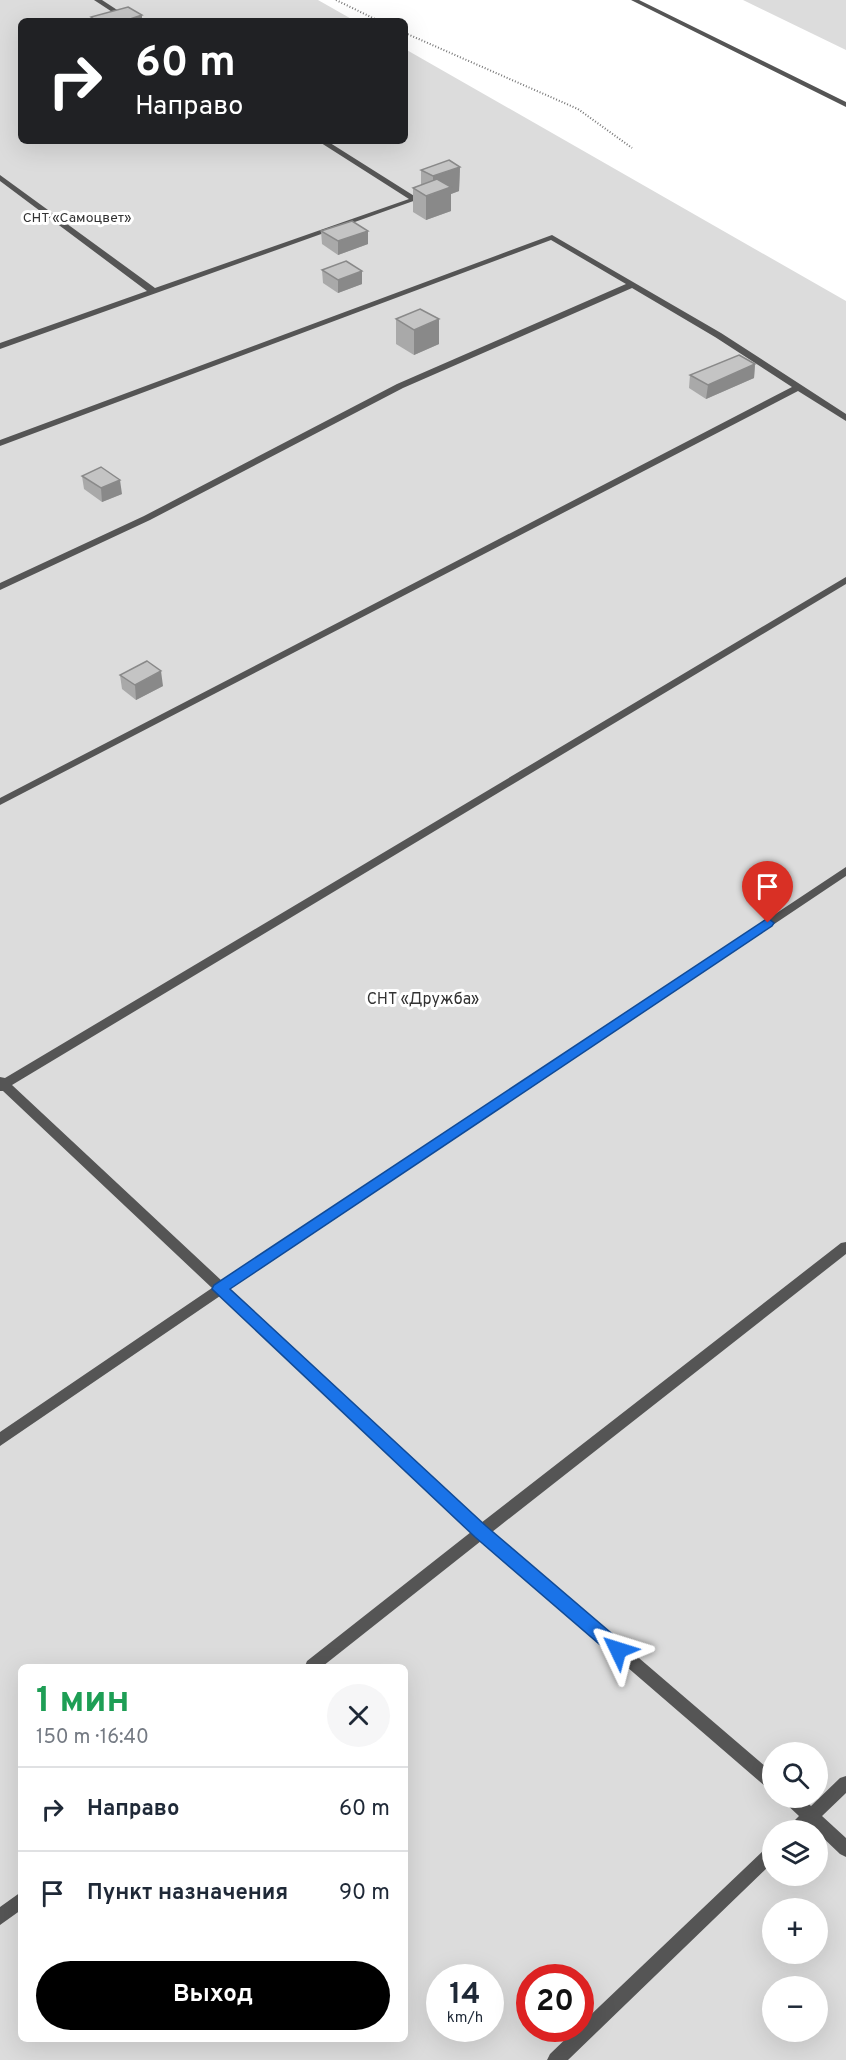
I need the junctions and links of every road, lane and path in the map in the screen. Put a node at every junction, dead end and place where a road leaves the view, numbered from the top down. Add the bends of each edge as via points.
1 (97, 0) edge
2 (336, 0) edge
3 (634, 0) edge
4 (126, 18) edge
5 (373, 18) edge
6 (408, 34) edge
7 (846, 105) edge
8 (327, 144) edge
9 (632, 148) dead end
10 (0, 177) edge
11 (631, 285) junction
12 (154, 292) junction
13 (0, 346) edge
14 (796, 388) junction
15 (846, 418) edge
16 (0, 443) edge
17 (846, 580) edge
18 (0, 587) edge
19 (0, 802) edge
20 (846, 871) edge
21 (1, 1084) edge
22 (846, 1247) edge
23 (220, 1289) junction
24 (0, 1440) edge
25 (481, 1532) junction
26 (315, 1664) edge
27 (762, 1773) edge
28 (846, 1783) edge
29 (803, 1808) edge
30 (811, 1815) junction
31 (806, 1820) edge
32 (846, 1849) edge
33 (762, 1863) edge
34 (18, 1902) edge
35 (0, 1917) edge
36 (556, 2060) edge

1 - 4 lane
2 - 5 path
3 - 7 lane
6 - 9 path via 578,109
8 - 12 lane via 415,199
10 - 12 lane
11 - 14 lane
11 - 16 lane via 552,237
11 - 18 lane via 400,386 147,518
12 - 13 lane
14 - 15 lane
14 - 19 lane
17 - 21 lane
20 - 23 lane
21 - 23 lane
22 - 25 lane
23 - 24 lane
23 - 25 lane
25 - 26 lane
25 - 27 lane
28 - 30 lane
29 - 30 lane
30 - 31 lane
30 - 32 lane
33 - 36 lane
34 - 35 lane

